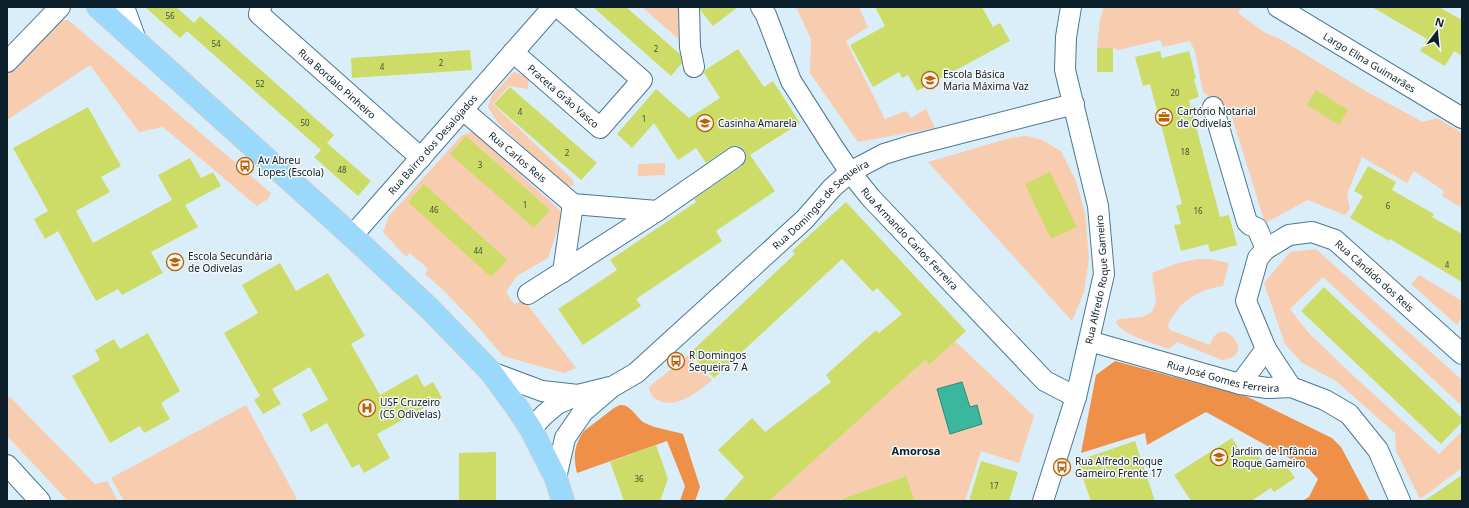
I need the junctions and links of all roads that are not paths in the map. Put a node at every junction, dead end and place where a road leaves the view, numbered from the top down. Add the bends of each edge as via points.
1 (60, 7) edge
2 (98, 7) edge
3 (124, 7) edge
4 (261, 7) edge
5 (553, 7) edge
6 (558, 7) edge
7 (689, 7) edge
8 (761, 7) edge
9 (1071, 7) edge
10 (1278, 7) edge
11 (136, 40) junction
12 (513, 52) junction
13 (7, 62) edge
14 (694, 67) dead end
15 (1074, 104) junction
16 (1213, 107) dead end
17 (463, 110) junction
18 (1462, 118) edge
19 (735, 157) dead end
20 (421, 158) junction
21 (850, 172) junction
22 (573, 204) junction
23 (657, 211) junction
24 (352, 236) junction
25 (1266, 249) junction
26 (563, 272) junction
27 (528, 294) dead end
28 (1089, 341) junction
29 (1266, 349) junction
30 (1462, 354) edge
31 (491, 372) junction
32 (1240, 384) junction
33 (1291, 387) junction
34 (1076, 397) junction
35 (581, 403) junction
36 (531, 430) junction
37 (7, 465) edge
38 (556, 478) junction
39 (40, 501) edge
40 (563, 501) edge
41 (1043, 501) edge
42 (1400, 501) edge

1 - 13 street
2 - 11 main road
3 - 11 street
4 - 20 street, Rua Bordalo Pinheiro via 259,14
5 - 12 street
6 - 12 street, Praceta Grão Vasco via 642,80 600,128
7 - 14 street via 690,48
8 - 21 street, Rua Armando Carlos Ferreira via 791,81
9 - 15 street, Rua Alfredo Roque Gameiro via 1066,37 1065,70
10 - 18 street, Largo Elina Guimarães
11 - 24 main road
12 - 17 street, Rua Bairro dos Desalojados
15 - 21 street, Rua Domingos de Sequeira via 910,146 884,154
15 - 28 street, Rua Alfredo Roque Gameiro via 1098,206 1104,274
16 - 25 street via 1247,222 1257,228
17 - 20 street, Rua Bairro dos Desalojados
17 - 22 street, Rua Carlos Reis
19 - 23 street
20 - 24 street, Rua Bairro dos Desalojados
21 - 34 street, Rua Armando Carlos Ferreira via 871,198 1045,381
21 - 35 street, Rua Domingos de Sequeira via 805,219 636,373
22 - 23 street
22 - 26 street
23 - 26 street
24 - 31 main road via 429,308
25 - 29 street, Rua Cândido dos Reis via 1258,258 1246,301
25 - 30 street, Rua Cândido dos Reis via 1289,235 1296,234 1312,232 1335,240
26 - 27 street
28 - 32 street, Rua José Gomes Ferreira
28 - 34 street, Rua Alfredo Roque Gameiro
29 - 32 street
29 - 33 street, Rua Cândido dos Reis
31 - 35 street
31 - 36 main road
32 - 33 street, Rua José Gomes Ferreira via 1267,388
33 - 42 street, Rua José Gomes Ferreira via 1325,400 1350,414 1378,450
34 - 41 street, Rua Alfredo Roque Gameiro
35 - 36 street via 546,430
35 - 38 street via 564,438
36 - 38 main road
37 - 39 street
38 - 40 main road

